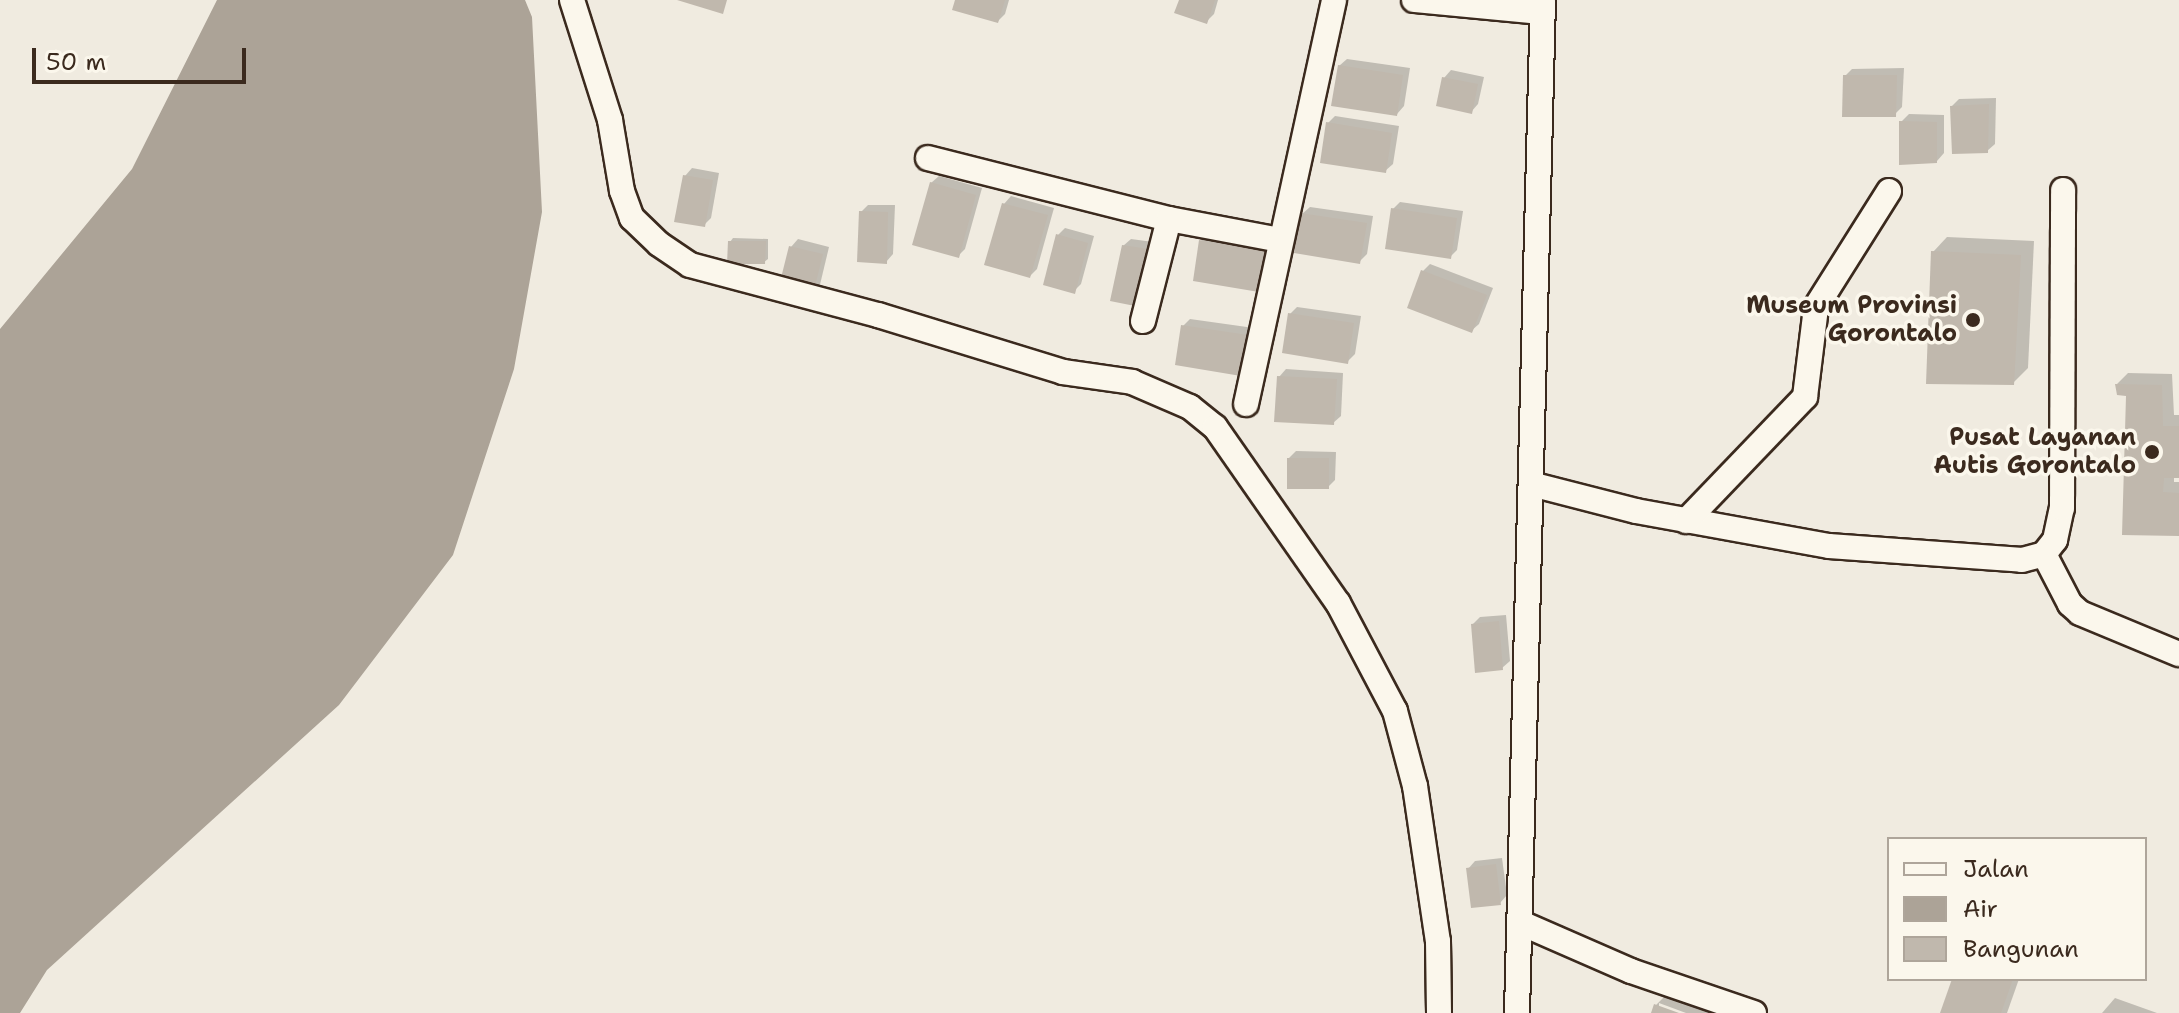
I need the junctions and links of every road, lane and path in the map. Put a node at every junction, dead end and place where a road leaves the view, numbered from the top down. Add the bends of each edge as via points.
1 (572, 0) edge
2 (1334, 0) edge
3 (1414, 0) edge
4 (1542, 6) edge
5 (928, 158) dead end
6 (2063, 190) dead end
7 (1889, 191) dead end
8 (1169, 219) junction
9 (1280, 240) junction
10 (1143, 321) dead end
11 (1246, 404) dead end
12 (1531, 484) junction
13 (1686, 521) junction
14 (2044, 554) junction
15 (2179, 654) edge
16 (1521, 923) junction
17 (1439, 1013) edge
18 (1517, 1013) edge
19 (1754, 1013) edge

1 - 17 street via 610,120 632,218 679,258 728,277 878,315 1063,372 1132,382 1190,407 1215,427 1338,603 1395,711 1415,786 1438,941
2 - 9 street
3 - 4 street
4 - 12 street
5 - 8 street
6 - 14 street via 2062,508 2055,540
7 - 13 street via 1816,307 1805,397
8 - 9 street
8 - 10 street
9 - 11 street
12 - 13 street
12 - 16 street
13 - 14 street via 1886,553 2022,560
14 - 15 street via 2080,613
16 - 18 street
16 - 19 street via 1631,971

